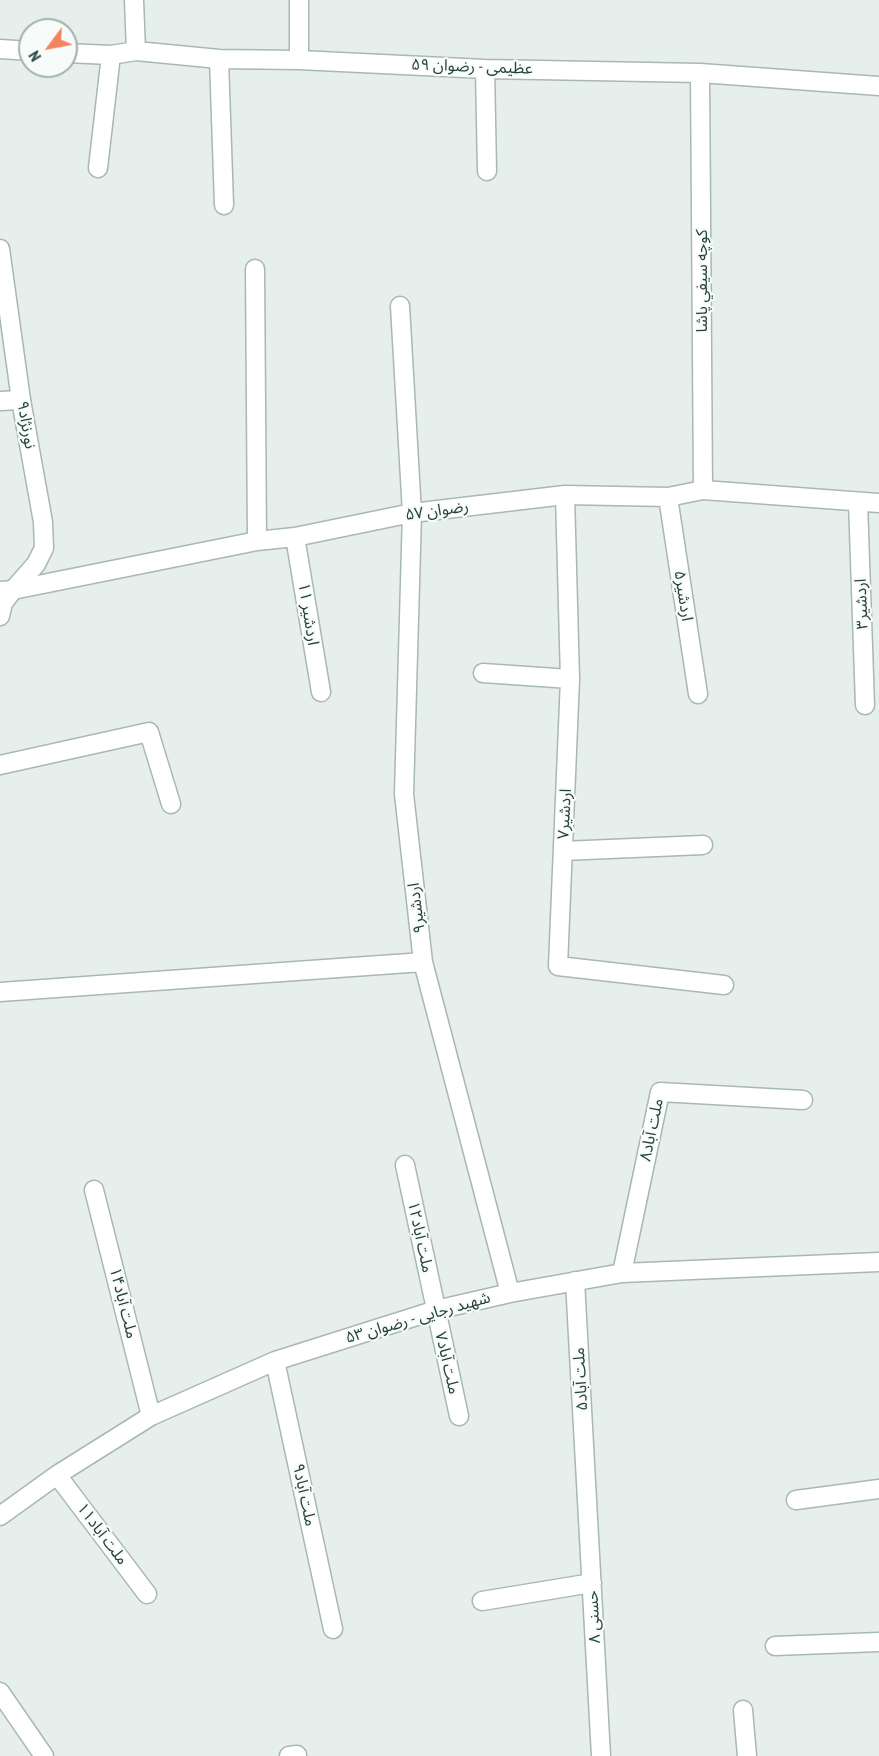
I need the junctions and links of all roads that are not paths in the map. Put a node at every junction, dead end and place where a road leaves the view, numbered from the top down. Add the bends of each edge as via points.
1 (134, 0) edge
2 (298, 0) edge
3 (0, 49) edge
4 (18, 50) edge
5 (136, 51) junction
6 (78, 54) edge
7 (111, 56) junction
8 (219, 59) junction
9 (299, 60) junction
10 (485, 69) junction
11 (700, 73) junction
12 (879, 86) edge
13 (98, 168) dead end
14 (487, 171) dead end
15 (224, 205) dead end
16 (0, 249) edge
17 (255, 269) dead end
18 (400, 306) dead end
19 (21, 400) junction
20 (0, 401) edge
21 (703, 490) junction
22 (565, 495) junction
23 (668, 497) junction
24 (858, 502) junction
25 (879, 503) edge
26 (412, 513) junction
27 (296, 537) junction
28 (257, 542) junction
29 (6, 590) edge
30 (0, 616) edge
31 (483, 673) dead end
32 (570, 679) junction
33 (321, 692) dead end
34 (698, 694) dead end
35 (866, 705) dead end
36 (0, 765) edge
37 (171, 804) dead end
38 (703, 845) dead end
39 (563, 851) junction
40 (423, 962) junction
41 (723, 985) dead end
42 (0, 992) edge
43 (803, 1100) dead end
44 (405, 1165) dead end
45 (94, 1190) dead end
46 (879, 1262) edge
47 (622, 1273) junction
48 (576, 1281) junction
49 (510, 1293) junction
50 (436, 1310) junction
51 (275, 1361) junction
52 (151, 1416) junction
53 (459, 1416) dead end
54 (57, 1475) junction
55 (586, 1478) joint
56 (879, 1490) edge
57 (796, 1500) dead end
58 (0, 1516) edge
59 (592, 1583) junction
60 (147, 1594) dead end
61 (482, 1601) dead end
62 (333, 1629) dead end
63 (879, 1642) edge
64 (775, 1646) dead end
65 (0, 1692) edge
66 (743, 1710) dead end
67 (297, 1755) edge
68 (44, 1756) edge
69 (289, 1756) edge
70 (601, 1756) edge
71 (747, 1756) edge

1 - 5 street
2 - 9 street
3 - 4 street
5 - 7 street, عظیمی - رضوان ۵۹
5 - 8 street, عظیمی - رضوان ۵۹
6 - 7 street, عظیمی - رضوان ۵۹
7 - 13 street
8 - 9 street, عظیمی - رضوان ۵۹
8 - 15 street
9 - 10 street, عظیمی - رضوان ۵۹
10 - 11 street, عظیمی - رضوان ۵۹
10 - 14 street
11 - 12 street, عظیمی - رضوان ۵۹
11 - 21 street, كوچه سيفي پاشا
16 - 19 street, نورنژاد۹
17 - 28 street
18 - 26 street, اردشیر۹
19 - 20 street
19 - 29 street, نورنژاد۹ via 43,522 44,548 36,564
21 - 23 street, رضوان ۵۷
21 - 24 street, رضوان ۵۷
22 - 23 street, رضوان ۵۷
22 - 26 street, رضوان ۵۷
22 - 32 street, اردشیر۷
23 - 34 street, اردشیر۵
24 - 25 street, رضوان ۵۷
24 - 35 street, اردشیر۳
26 - 27 street, رضوان ۵۷
26 - 40 street, اردشیر۹ via 404,794
27 - 28 street, رضوان ۵۷
27 - 33 street, اردشیر ۱۱
28 - 29 street, رضوان ۵۷
29 - 30 street, نورنژاد۹
31 - 32 street
32 - 39 street, اردشیر۷
36 - 37 street via 149,732
38 - 39 street
39 - 41 street, اردشیر۷ via 558,966
40 - 42 street
40 - 49 street, اردشیر۹
43 - 47 street, ملت آباد۸ via 660,1092
44 - 50 street, ملت آباد۱۲
45 - 52 street, ملت آباد۱۴
46 - 47 street, شهید رجایی - رضوان ۵۳
47 - 48 street, شهید رجایی - رضوان ۵۳
48 - 49 street, شهید رجایی - رضوان ۵۳
48 - 55 street, ملت آباد۵
49 - 50 street, شهید رجایی - رضوان ۵۳
50 - 51 street, شهید رجایی - رضوان ۵۳
50 - 53 street, ملت آباد۷
51 - 52 street, شهید رجایی - رضوان ۵۳
51 - 62 street, ملت آباد۹
52 - 54 street, شهید رجایی - رضوان ۵۳
54 - 58 street, شهید رجایی - رضوان ۵۳
54 - 60 street, ملت آباد۱۱
55 - 59 street, حسنی ۸
56 - 57 street
59 - 61 street
59 - 70 street, حسنی ۸
63 - 64 street
65 - 68 street
66 - 71 street
67 - 69 street

